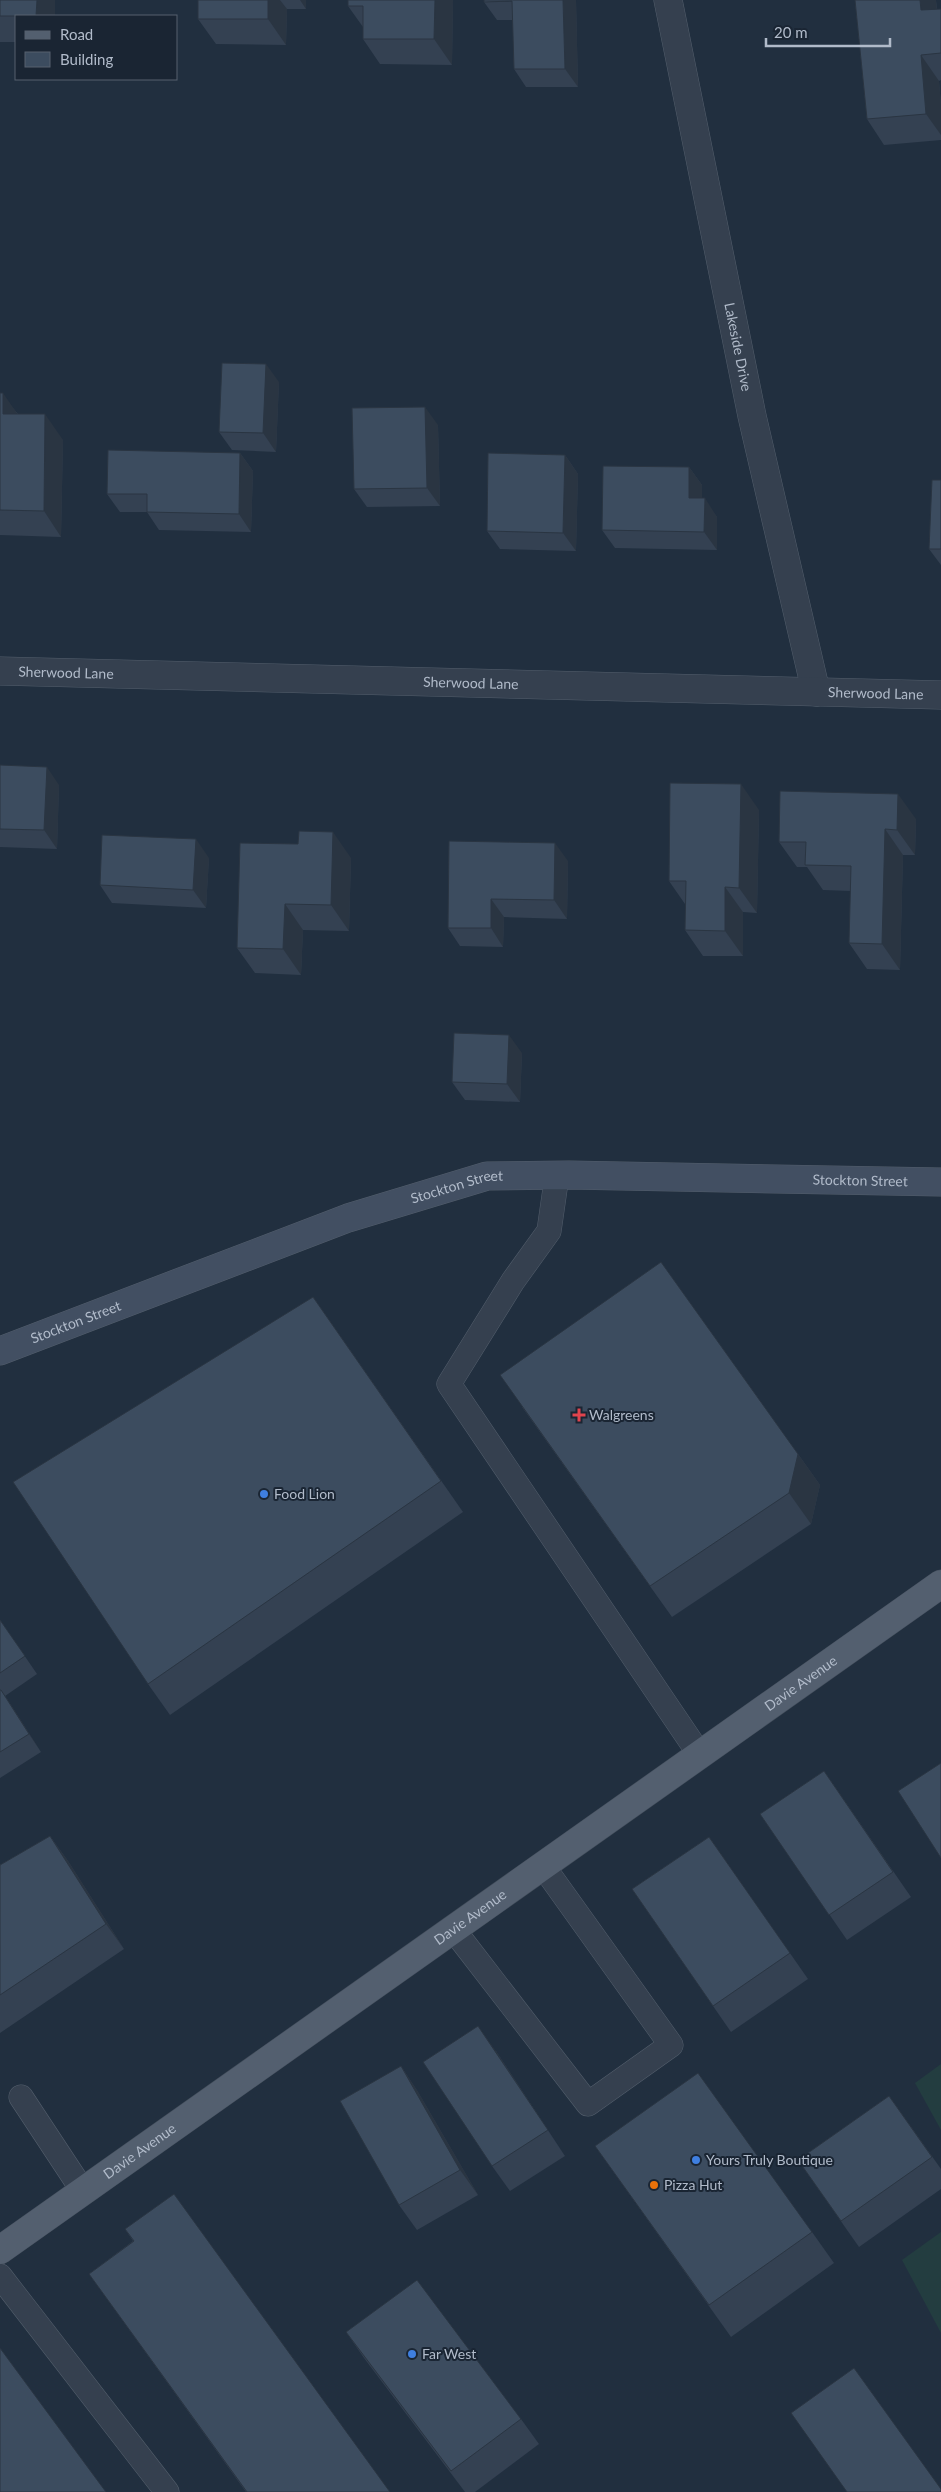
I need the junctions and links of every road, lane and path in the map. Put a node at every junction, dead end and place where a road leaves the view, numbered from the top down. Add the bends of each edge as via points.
1 (668, 0) edge
2 (0, 671) edge
3 (816, 692) junction
4 (941, 695) edge
5 (557, 1175) junction
6 (941, 1182) edge
7 (0, 1351) edge
8 (941, 1584) edge
9 (700, 1754) junction
10 (543, 1866) junction
11 (453, 1929) junction
12 (21, 2097) dead end
13 (83, 2191) junction
14 (0, 2250) edge
15 (0, 2276) edge
16 (167, 2492) edge

1 - 3 street, Lakeside Drive via 752,416
2 - 3 street, Sherwood Lane
3 - 4 street, Sherwood Lane
5 - 6 street, Stockton Street
5 - 7 street, Stockton Street via 487,1176 348,1218
5 - 9 lane via 549,1231 449,1384
8 - 9 main road, Davie Avenue
9 - 10 main road, Davie Avenue
10 - 11 main road, Davie Avenue
10 - 11 lane via 671,2045 588,2104
11 - 13 main road, Davie Avenue
12 - 13 lane
13 - 14 main road, Davie Avenue
15 - 16 lane

